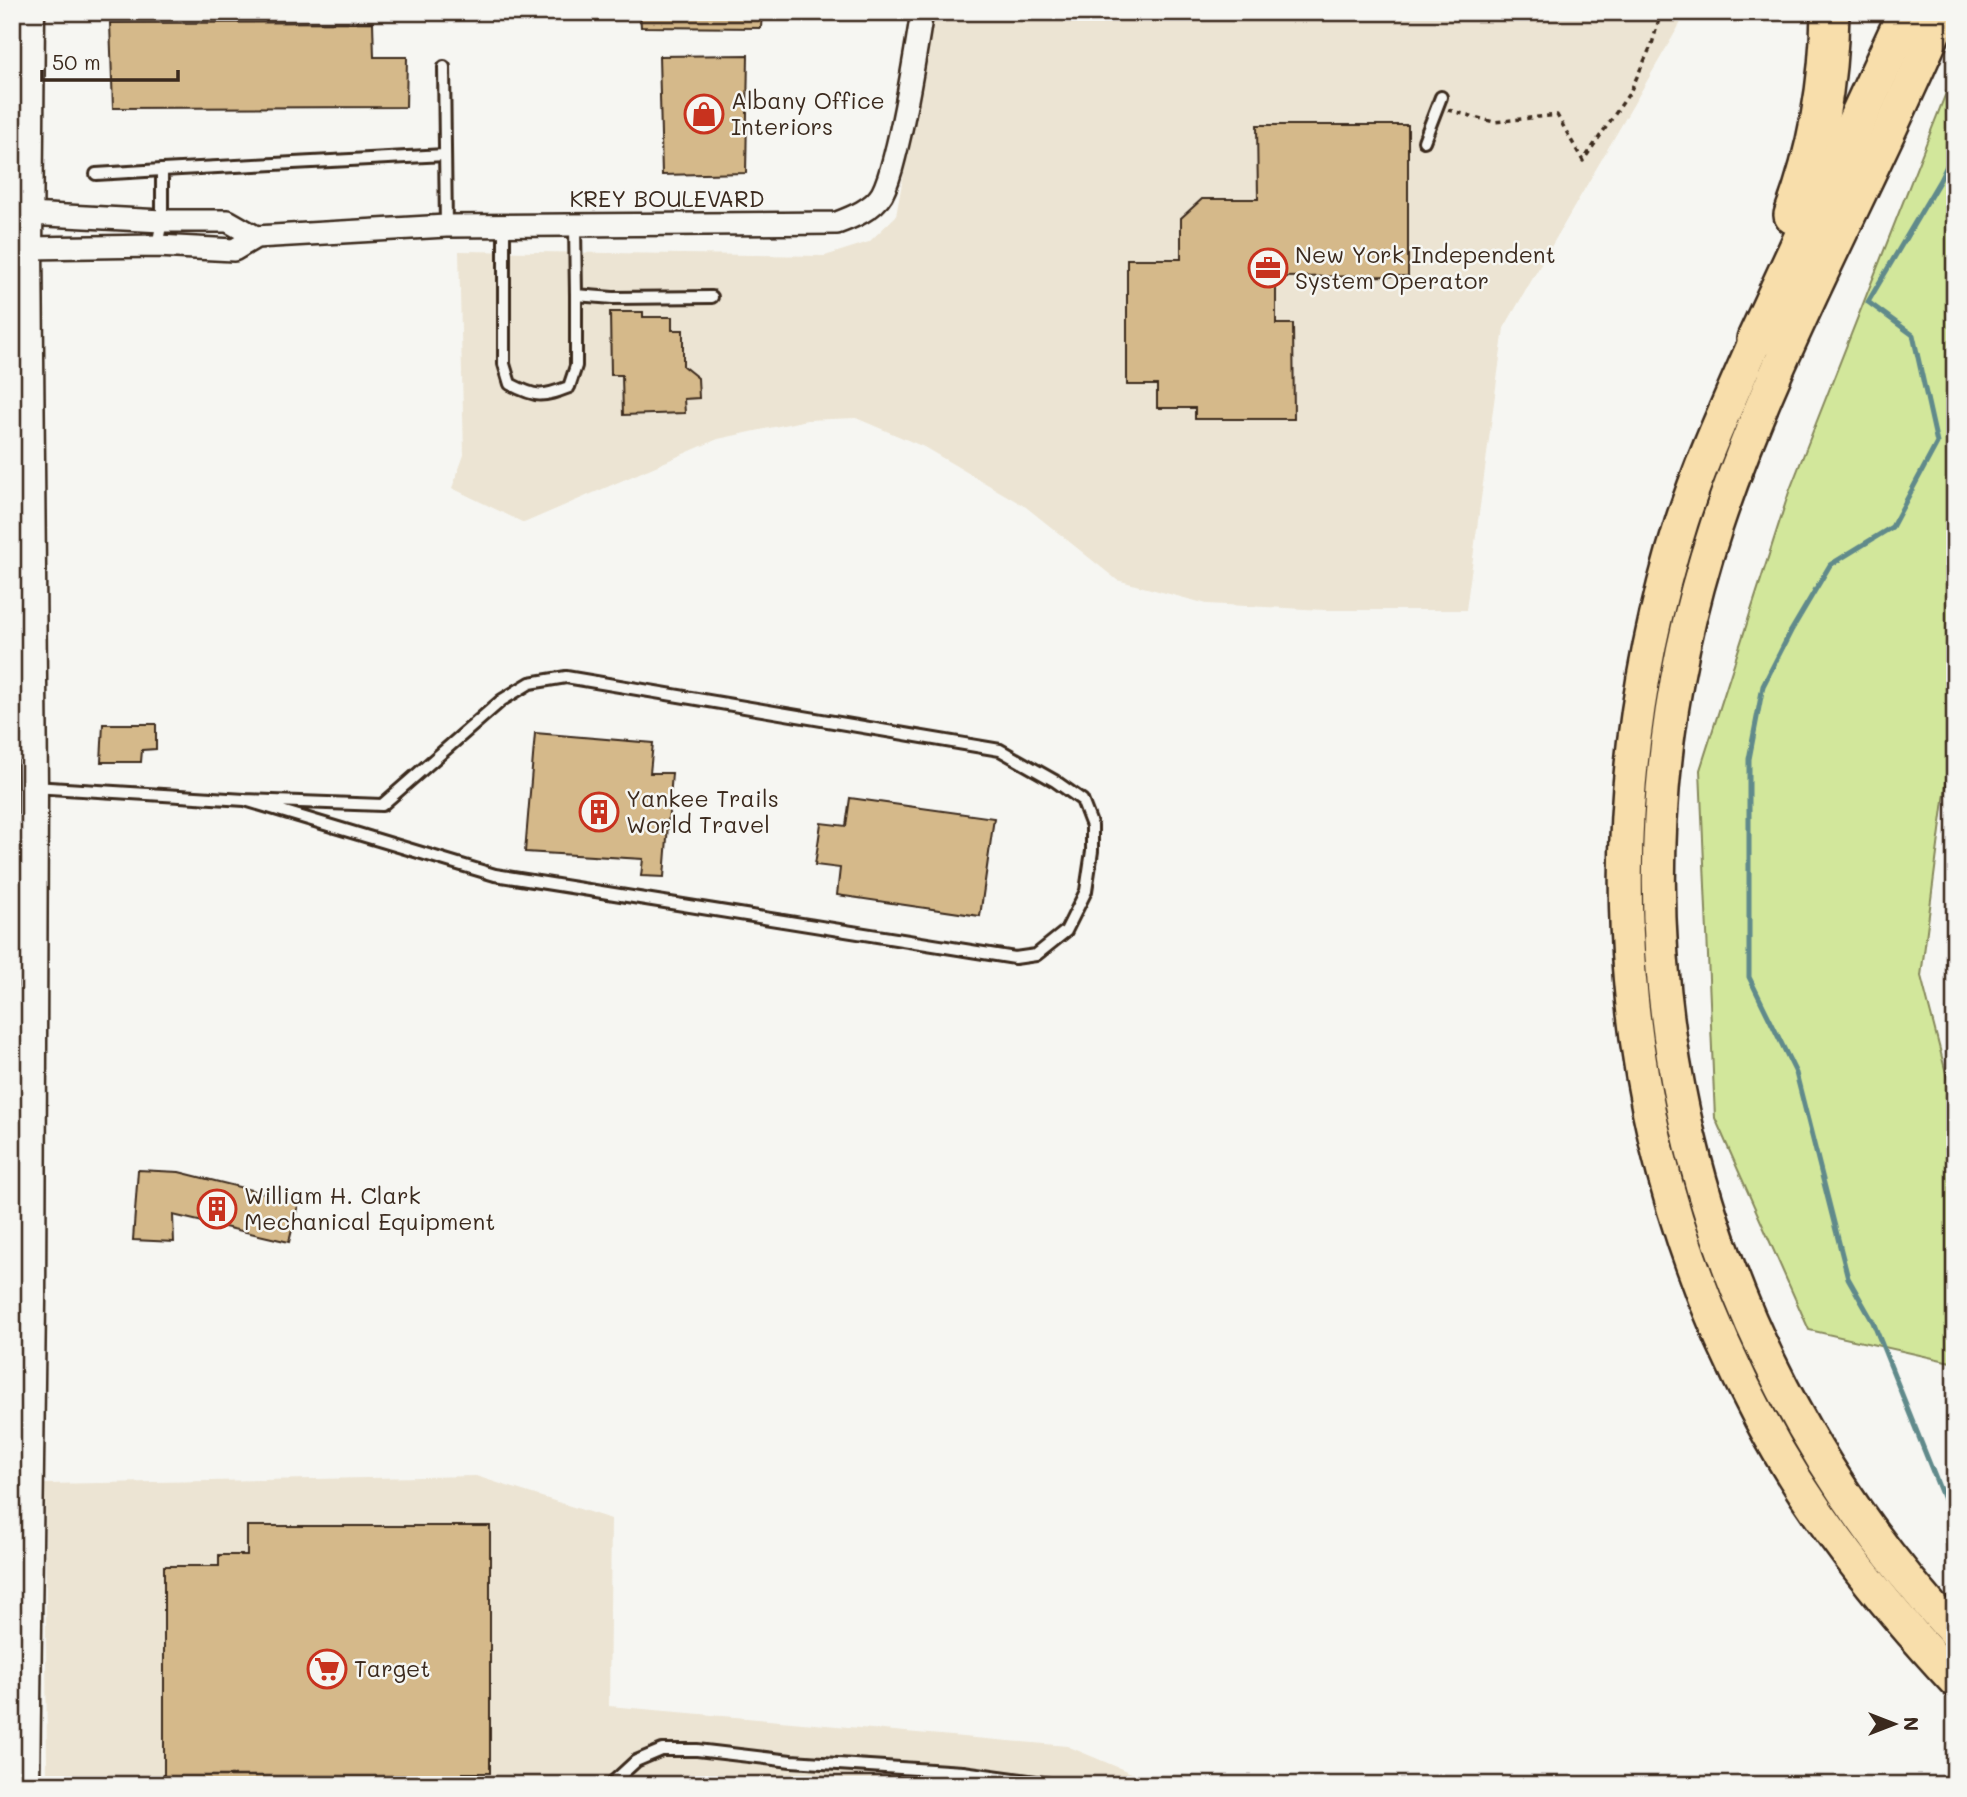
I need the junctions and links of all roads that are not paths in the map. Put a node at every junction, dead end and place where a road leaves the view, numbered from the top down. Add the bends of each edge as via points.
1 (30, 12) edge
2 (922, 12) edge
3 (1830, 12) edge
4 (1907, 12) edge
5 (1943, 12) edge
6 (444, 67) dead end
7 (1439, 102) road end
8 (1423, 141) dead end
9 (445, 155) junction
10 (162, 170) junction
11 (96, 174) dead end
12 (28, 214) junction
13 (162, 221) junction
14 (446, 226) junction
15 (504, 226) junction
16 (575, 226) junction
17 (256, 237) junction
18 (157, 246) junction
19 (28, 248) junction
20 (576, 295) junction
21 (712, 297) dead end
22 (1756, 339) junction
23 (22, 509) edge
24 (33, 787) junction
25 (245, 800) junction
26 (22, 941) edge
27 (1955, 1633) edge
28 (1955, 1681) edge
29 (25, 1785) edge
30 (610, 1785) edge
31 (1058, 1785) edge

1 - 12 street
2 - 16 street, KREY BOULEVARD via 907,108 890,176 869,208 837,223
3 - 22 highway via 1826,73 1813,148 1768,278
4 - 22 highway
5 - 27 main road via 1764,401 1715,530 1690,619 1669,722 1658,849 1658,914 1669,1041 1680,1101 1694,1161 1735,1286 1790,1404 1822,1458 1895,1562
6 - 9 lane
7 - 8 lane
9 - 10 lane
9 - 14 lane
10 - 11 lane
10 - 13 lane
12 - 13 street
12 - 19 street
13 - 17 street via 228,221
13 - 18 lane
14 - 15 street, KREY BOULEVARD
14 - 17 street, KREY BOULEVARD
15 - 16 street, KREY BOULEVARD
15 - 20 lane via 504,365 510,384 533,396 569,387 576,366
16 - 20 lane
17 - 18 street, KREY BOULEVARD via 234,250
18 - 19 street, KREY BOULEVARD
19 - 23 street
20 - 21 lane
22 - 28 main road via 1683,519 1648,652 1629,782 1625,889 1636,1045 1662,1170 1681,1235 1704,1298 1760,1420 1831,1532
23 - 24 street
24 - 25 lane
24 - 26 street
25 - 25 lane via 495,875 1015,958 1036,955 1066,931 1086,891 1092,851 1092,826 1082,800 1000,750 566,677 530,683 502,700 382,805
26 - 29 street via 27,1091
30 - 31 lane via 636,1760 662,1751 963,1772

